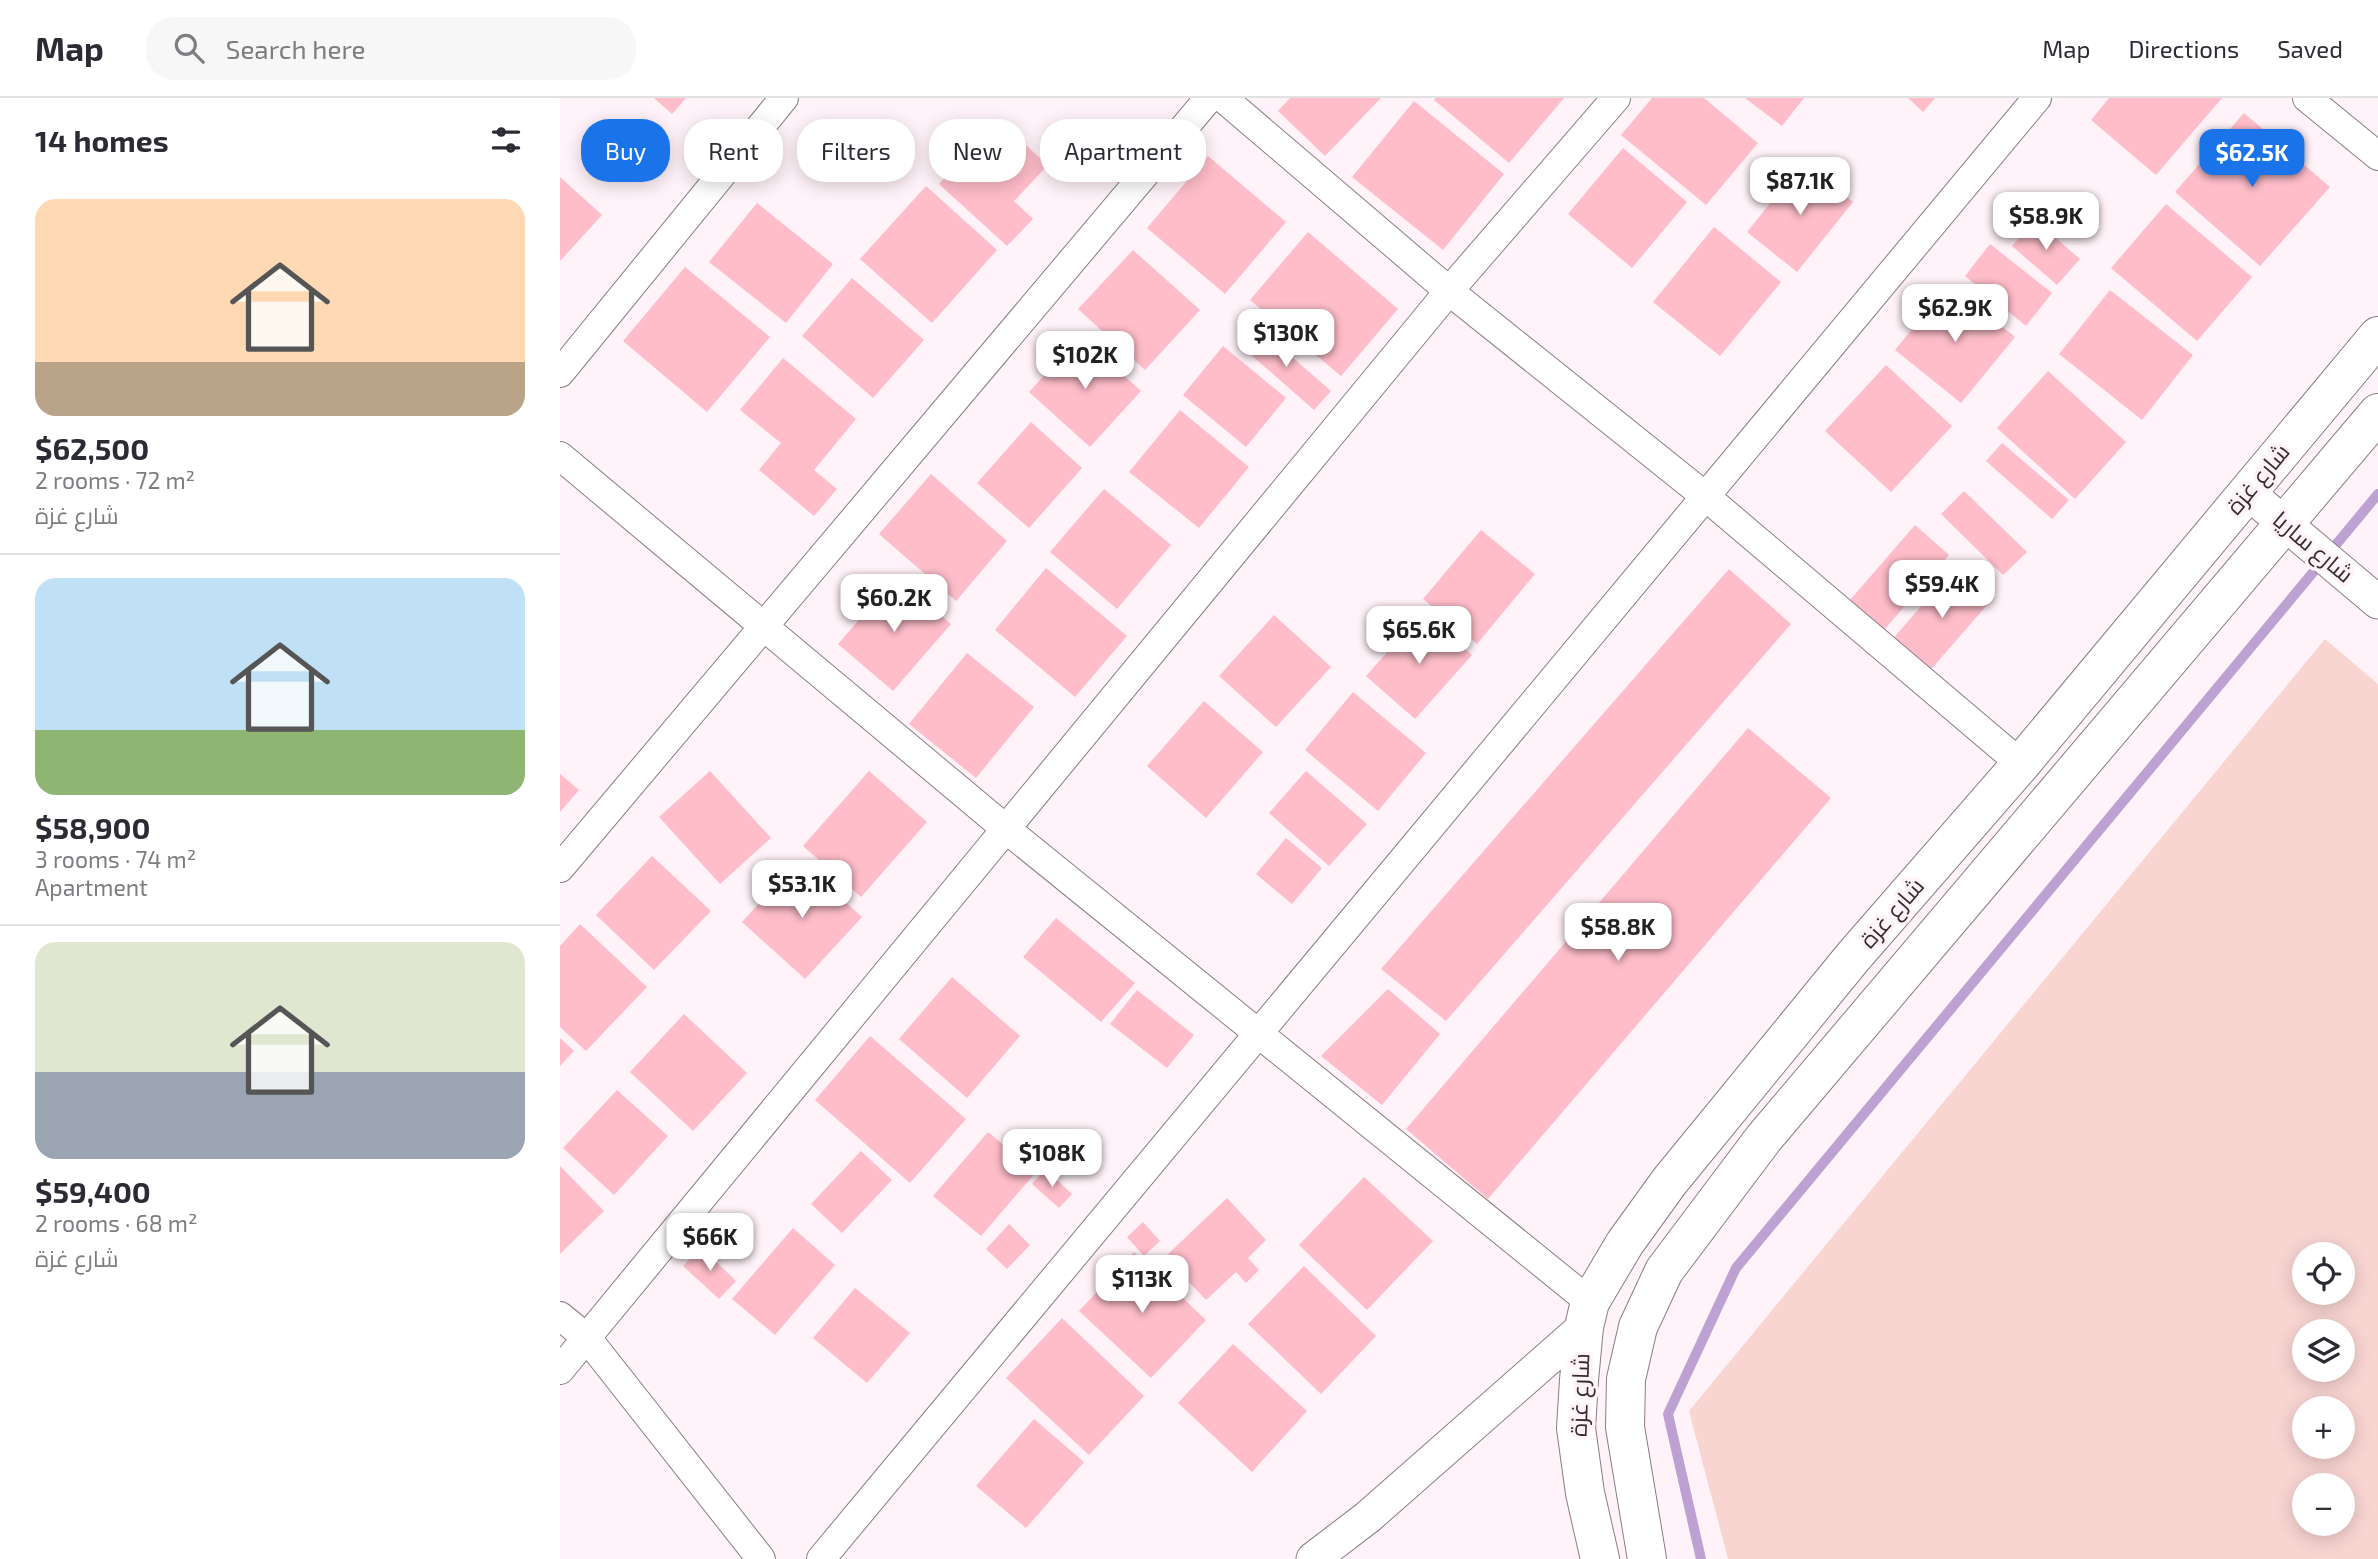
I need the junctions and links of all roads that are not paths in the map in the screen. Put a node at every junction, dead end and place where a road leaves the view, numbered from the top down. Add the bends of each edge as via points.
1 (783, 98) edge
2 (1209, 98) edge
3 (1223, 98) edge
4 (1616, 98) edge
5 (2036, 98) edge
6 (2307, 98) edge
7 (2378, 156) edge
8 (1449, 291) junction
9 (2378, 336) edge
10 (560, 373) edge
11 (2378, 413) edge
12 (560, 456) edge
13 (2247, 492) junction
14 (1705, 496) junction
15 (2284, 523) junction
16 (2378, 602) edge
17 (763, 629) junction
18 (2021, 764) junction
19 (1006, 829) junction
20 (560, 867) edge
21 (1259, 1036) junction
22 (1587, 1314) junction
23 (560, 1316) edge
24 (587, 1338) junction
25 (560, 1370) edge
26 (761, 1559) edge
27 (821, 1559) edge
28 (1313, 1559) edge
29 (1600, 1559) edge
30 (1647, 1559) edge

1 - 10 street
2 - 17 street
3 - 8 street
4 - 8 street
5 - 14 street
6 - 7 street
8 - 14 street
8 - 19 street
9 - 13 main road, شارع غزة
11 - 15 main road, شارع غزة
12 - 17 street
13 - 15 street, شارع ساريا
13 - 18 main road, شارع غزة
14 - 18 street
14 - 21 street
15 - 16 street, شارع ساريا
15 - 30 main road, شارع غزة via 1764,1138 1664,1270 1637,1327 1626,1379 1625,1427
17 - 19 street
17 - 20 street
18 - 22 main road, شارع غزة via 1853,957 1669,1182 1625,1243
19 - 21 street
19 - 24 street
21 - 22 street
21 - 27 street
22 - 28 street via 1368,1517
22 - 29 main road, شارع غزة via 1576,1428
23 - 24 street
24 - 25 street
24 - 26 street

